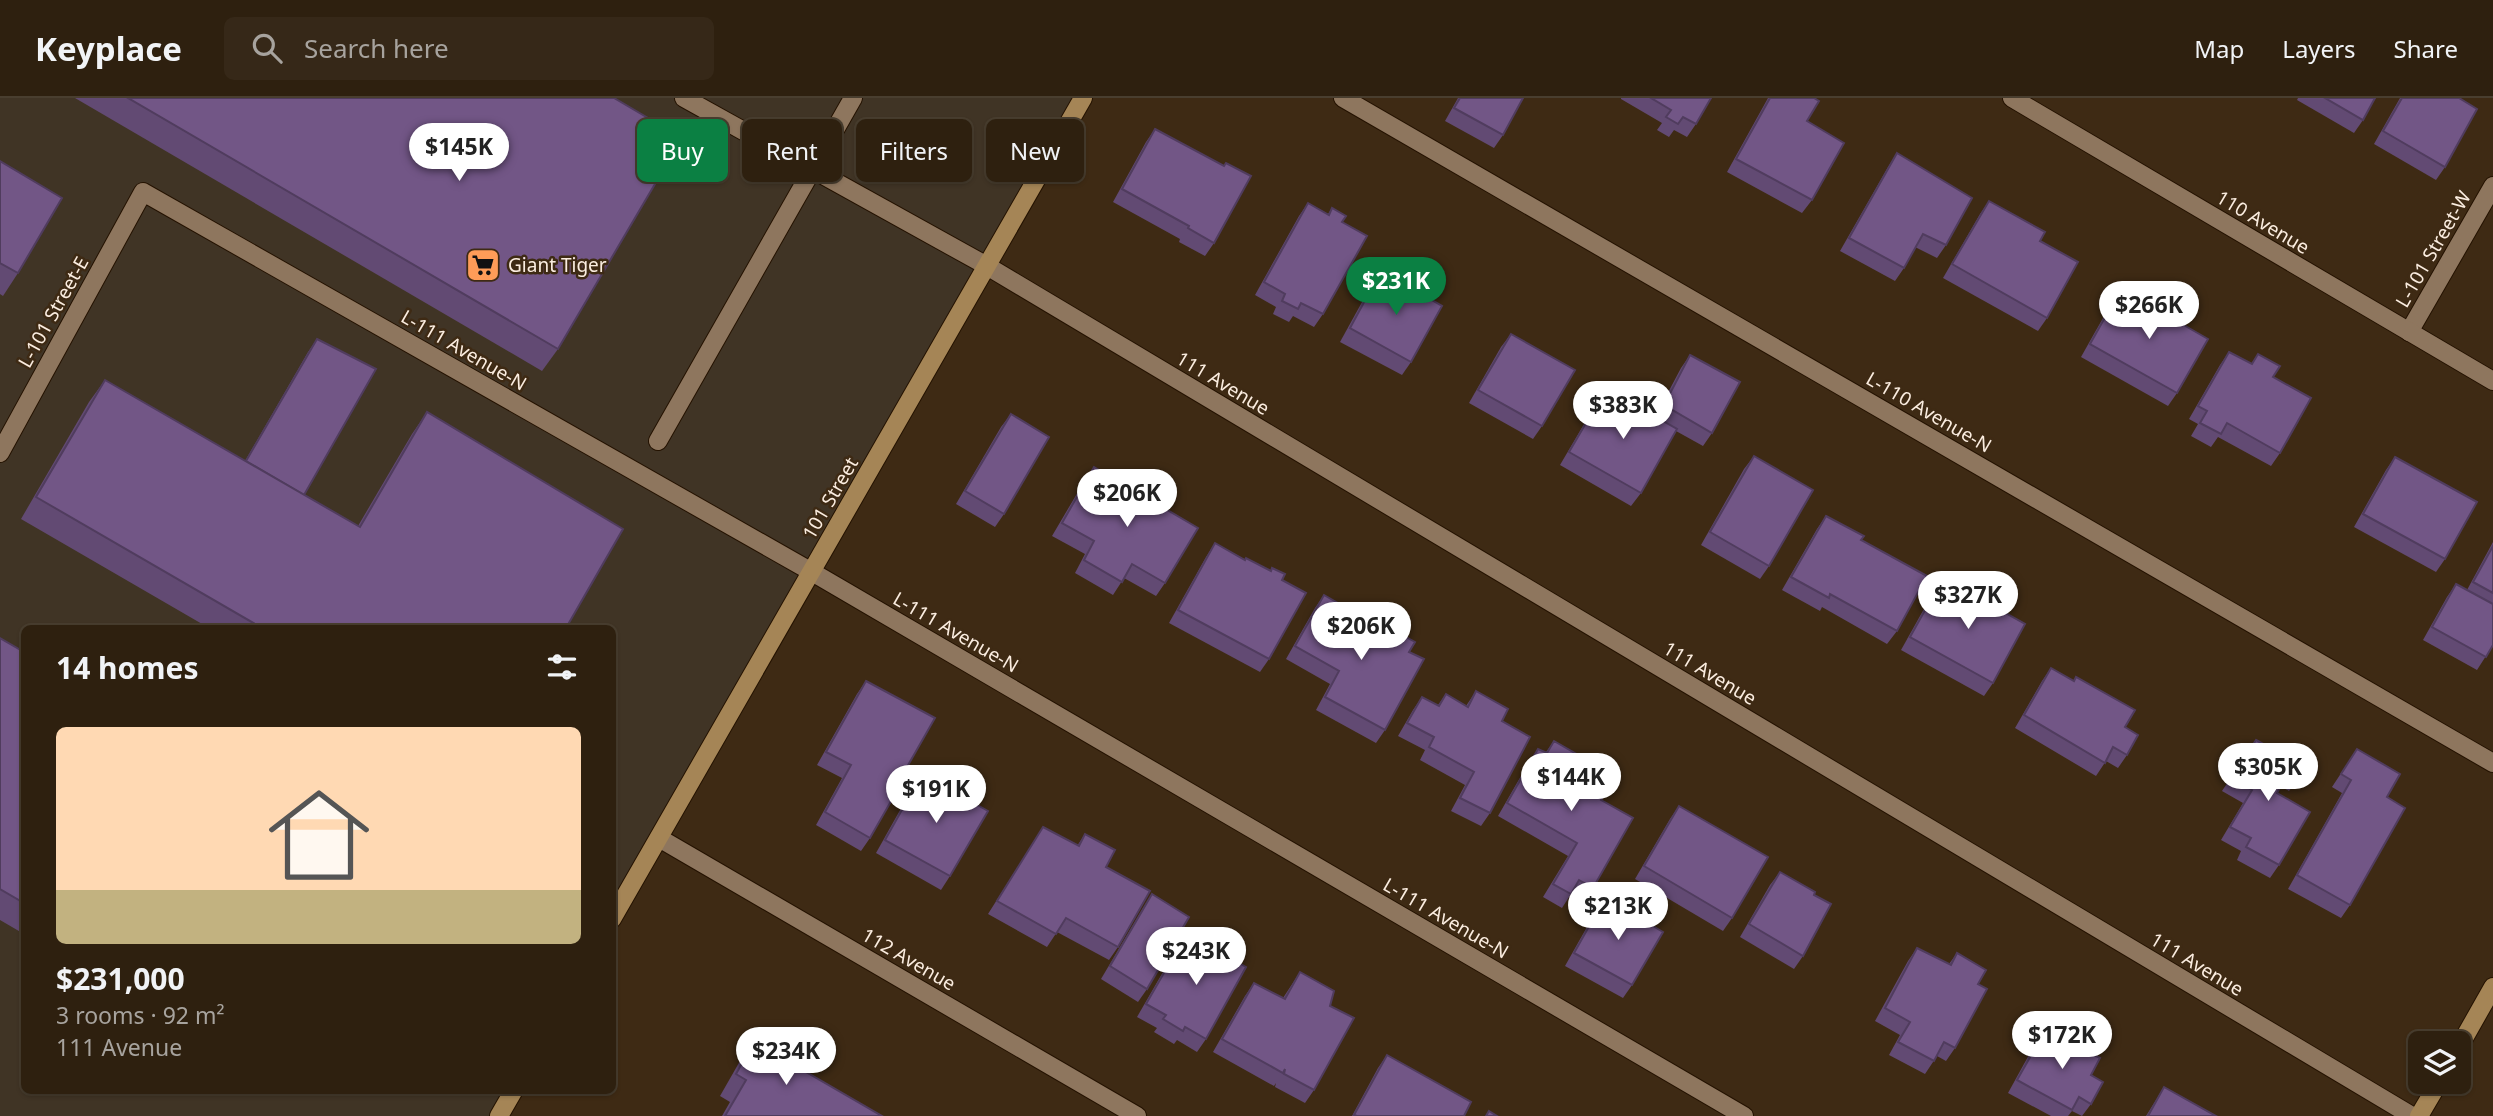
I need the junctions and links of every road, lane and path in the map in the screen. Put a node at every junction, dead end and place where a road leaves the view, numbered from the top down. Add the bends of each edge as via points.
1 (684, 98) edge
2 (853, 98) edge
3 (1083, 98) edge
4 (1343, 98) edge
5 (2012, 98) edge
6 (841, 119) edge
7 (742, 130) edge
8 (806, 182) edge
9 (835, 182) edge
10 (2493, 186) edge
11 (143, 192) joint
12 (987, 266) junction
13 (2409, 332) junction
14 (2493, 381) edge
15 (658, 441) dead end
16 (0, 453) edge
17 (811, 572) junction
18 (2493, 763) edge
19 (659, 838) junction
20 (616, 912) edge
21 (2493, 987) edge
22 (2468, 1031) edge
23 (512, 1094) edge
24 (2432, 1094) edge
25 (499, 1116) edge
26 (1137, 1116) edge
27 (1744, 1116) edge
28 (2412, 1116) edge
29 (2419, 1116) edge

1 - 7 street, 111 Avenue
2 - 6 street
3 - 12 street, 101 Street
4 - 18 street, L-110 Avenue-N
5 - 13 street, 110 Avenue
8 - 15 street
9 - 12 street, 111 Avenue
10 - 13 street, L-101 Street-W
11 - 16 street, L-101 Street-E
11 - 17 street, L-111 Avenue-N
12 - 17 street, 101 Street
12 - 28 street, 111 Avenue
13 - 14 street, 110 Avenue
17 - 19 street, 101 Street
17 - 27 street, L-111 Avenue-N
19 - 20 street, 101 Street
19 - 26 street, 112 Avenue
21 - 22 street
23 - 25 street
24 - 29 street

